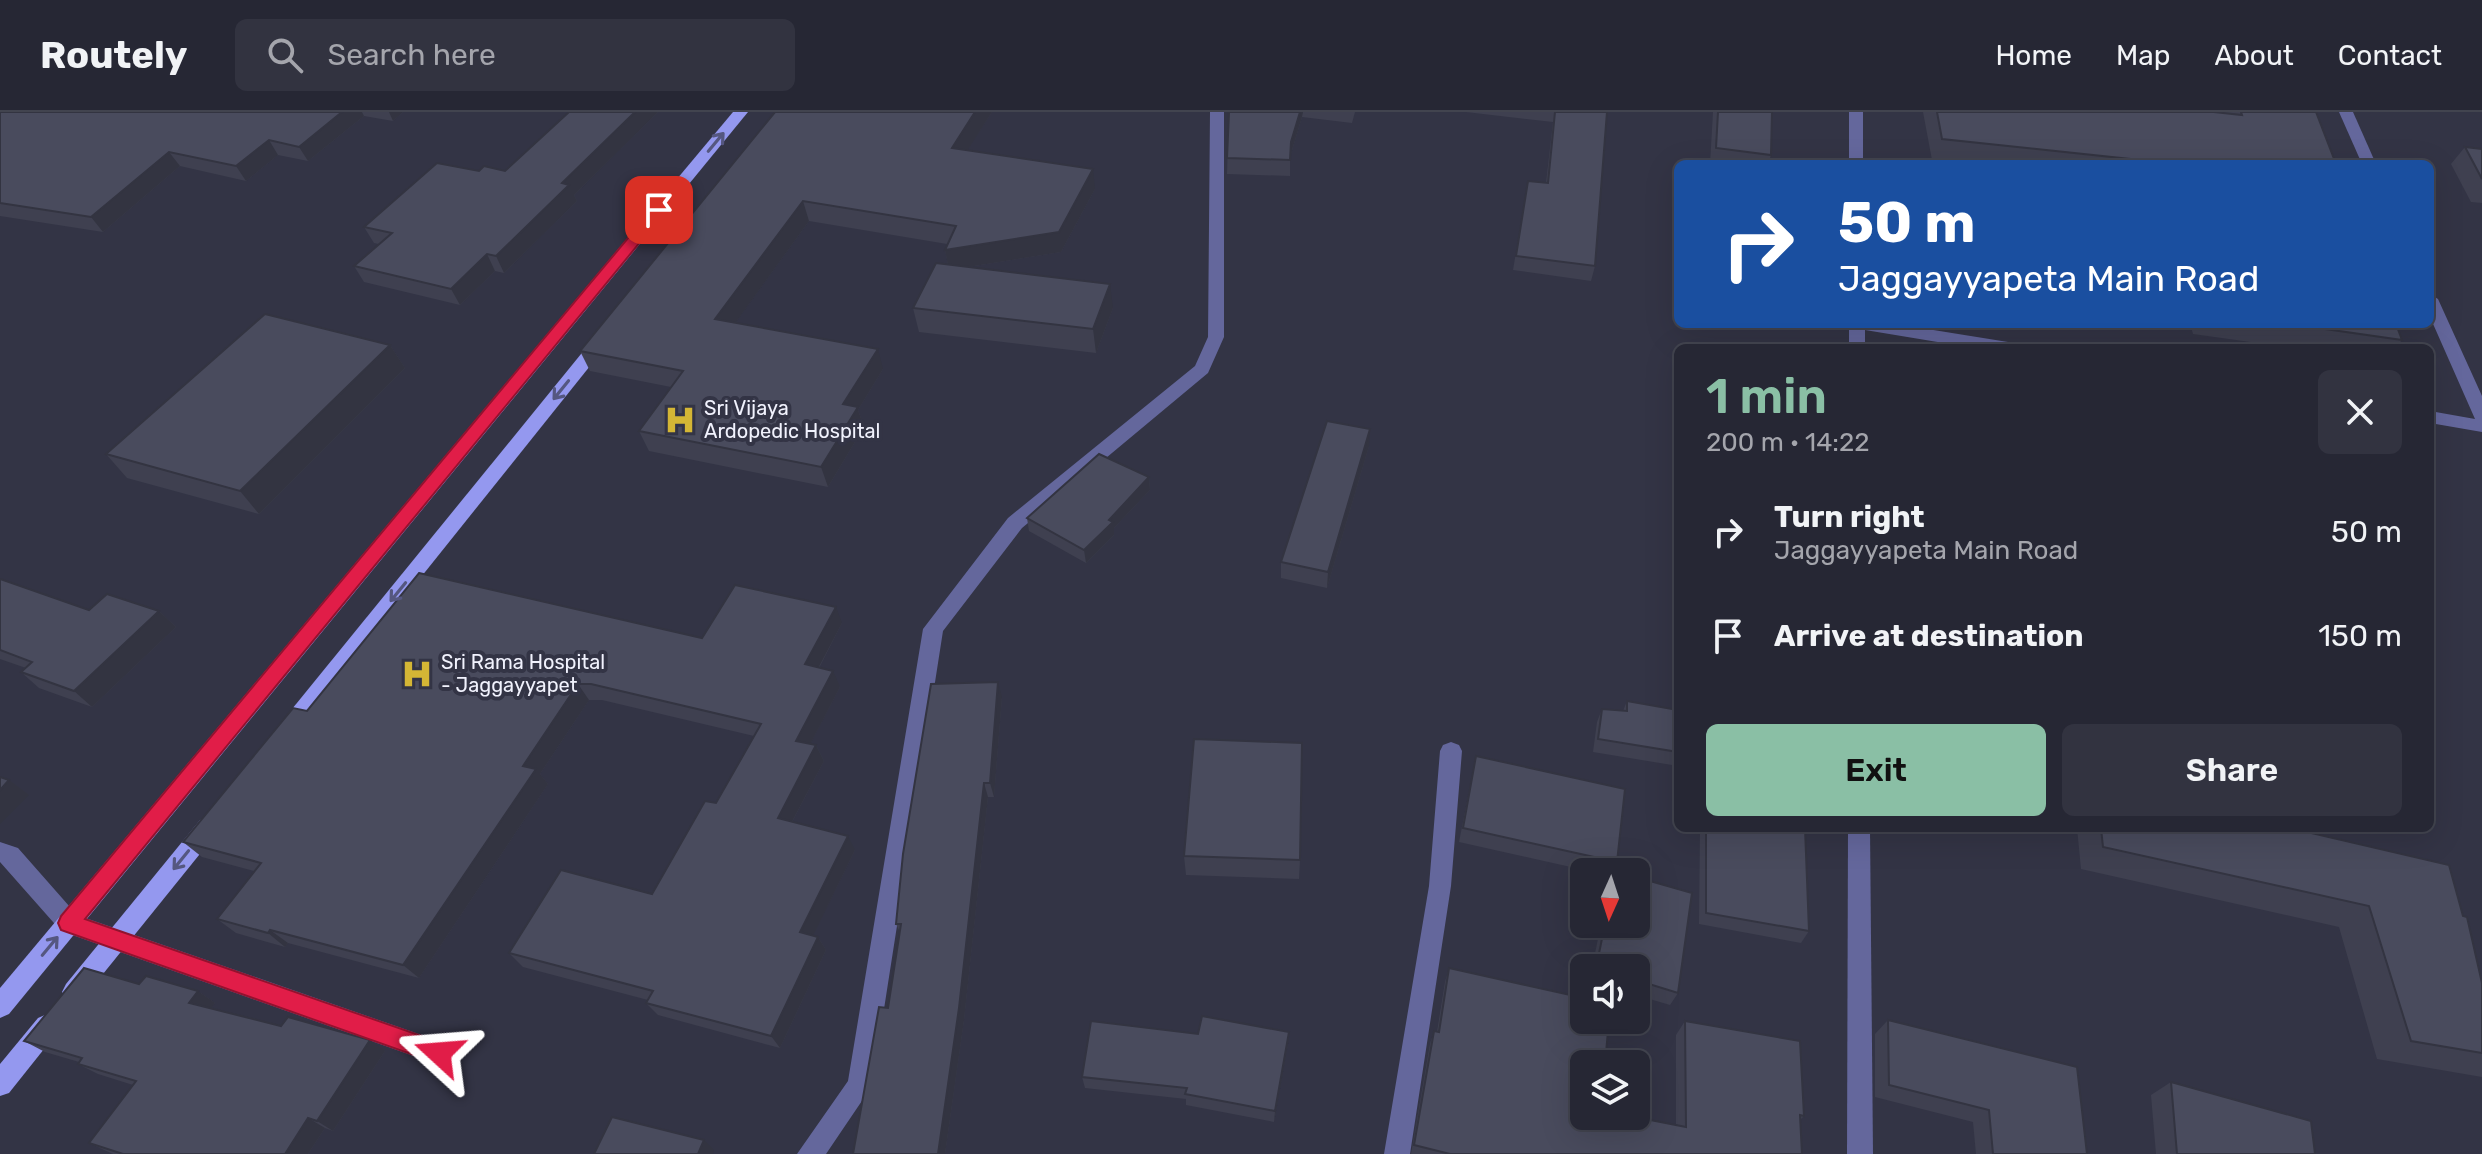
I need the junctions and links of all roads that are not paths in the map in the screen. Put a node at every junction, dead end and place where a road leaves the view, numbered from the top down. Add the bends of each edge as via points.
1 (741, 112) edge
2 (1217, 112) edge
3 (1856, 112) edge
4 (2346, 112) edge
5 (1856, 160) edge
6 (2367, 160) edge
7 (2434, 308) edge
8 (617, 322) edge
9 (1884, 328) edge
10 (1983, 344) edge
11 (2482, 415) edge
12 (2434, 418) edge
13 (2482, 426) edge
14 (277, 742) edge
15 (1451, 751) dead end
16 (217, 816) edge
17 (1859, 832) edge
18 (0, 852) edge
19 (69, 923) junction
20 (117, 940) junction
21 (0, 1006) edge
22 (439, 1053) dead end
23 (0, 1084) edge
24 (810, 1154) edge
25 (1397, 1154) edge
26 (1860, 1154) edge

19 -> 1 main road
2 - 24 street via 1216,337 1202,369 1015,523 933,629 860,1086
3 - 5 street
4 - 6 street
7 - 11 street
8 -> 14 main road
9 - 10 street
12 - 13 street
15 - 25 street via 1440,886
16 -> 20 main road
17 - 26 street
18 - 19 street via 10,855
19 - 20 street
21 -> 19 main road
20 - 22 street
20 - 23 main road

